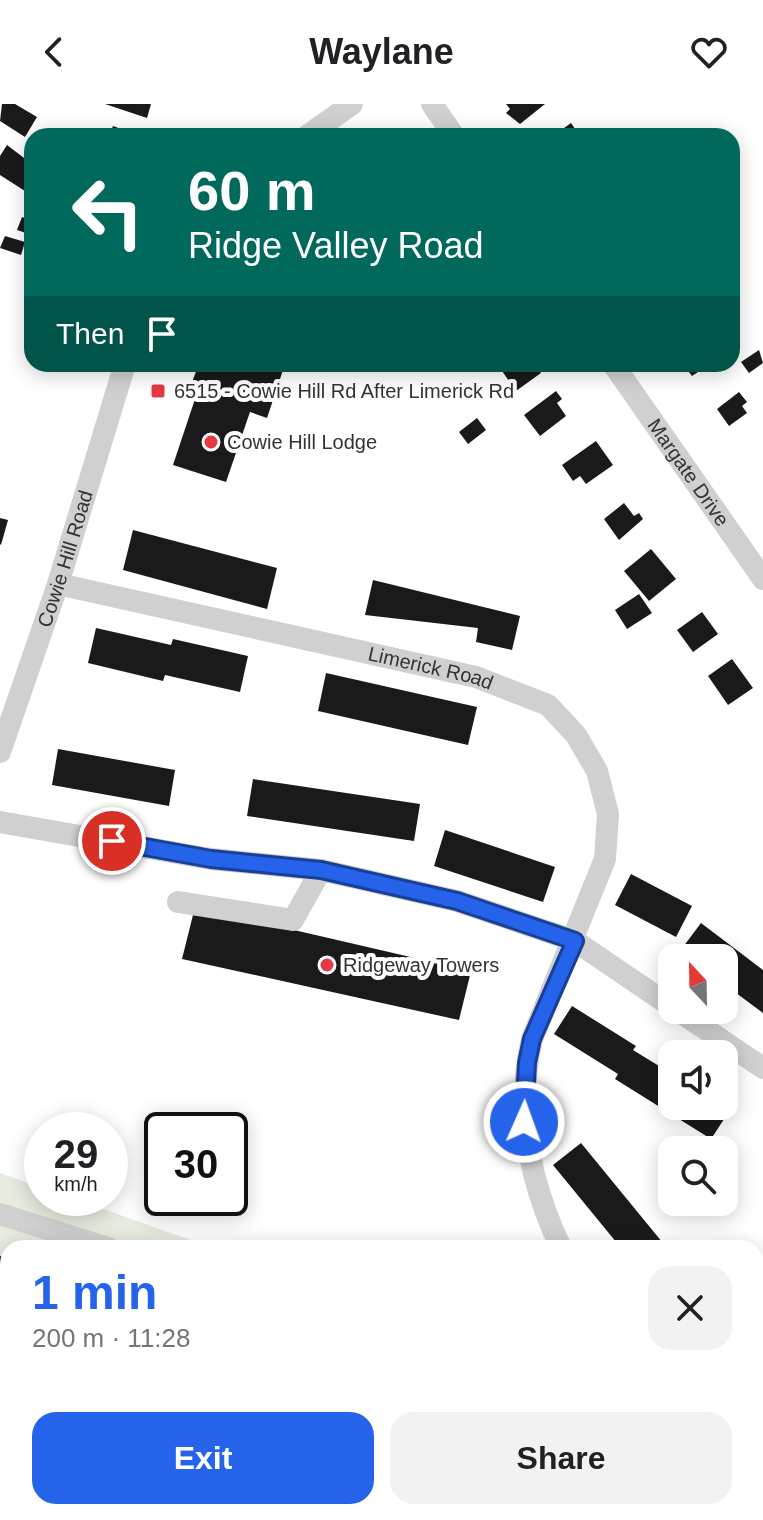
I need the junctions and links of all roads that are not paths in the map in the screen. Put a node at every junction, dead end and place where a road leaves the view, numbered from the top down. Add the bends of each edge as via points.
1 (352, 104) edge
2 (432, 104) edge
3 (318, 128) edge
4 (448, 128) edge
5 (123, 372) edge
6 (619, 372) edge
7 (763, 579) edge
8 (58, 584) junction
9 (0, 752) edge
10 (0, 822) edge
11 (321, 870) junction
12 (178, 902) dead end
13 (575, 941) junction
14 (658, 997) edge
15 (698, 1024) edge
16 (763, 1068) edge
17 (0, 1214) edge
18 (83, 1240) edge
19 (558, 1240) edge

1 - 3 street
2 - 4 street
5 - 8 street, Cowie Hill Road
6 - 7 street, Margate Drive
8 - 9 street, Cowie Hill Road
8 - 13 street, Limerick Road via 476,677 548,705 576,735 597,771 608,814 605,859
10 - 11 street via 211,859
11 - 12 street via 293,920
11 - 13 street via 457,901
13 - 14 street
13 - 19 street, Limerick Road via 543,1009 527,1063 524,1122 529,1161
15 - 16 street
17 - 18 street

